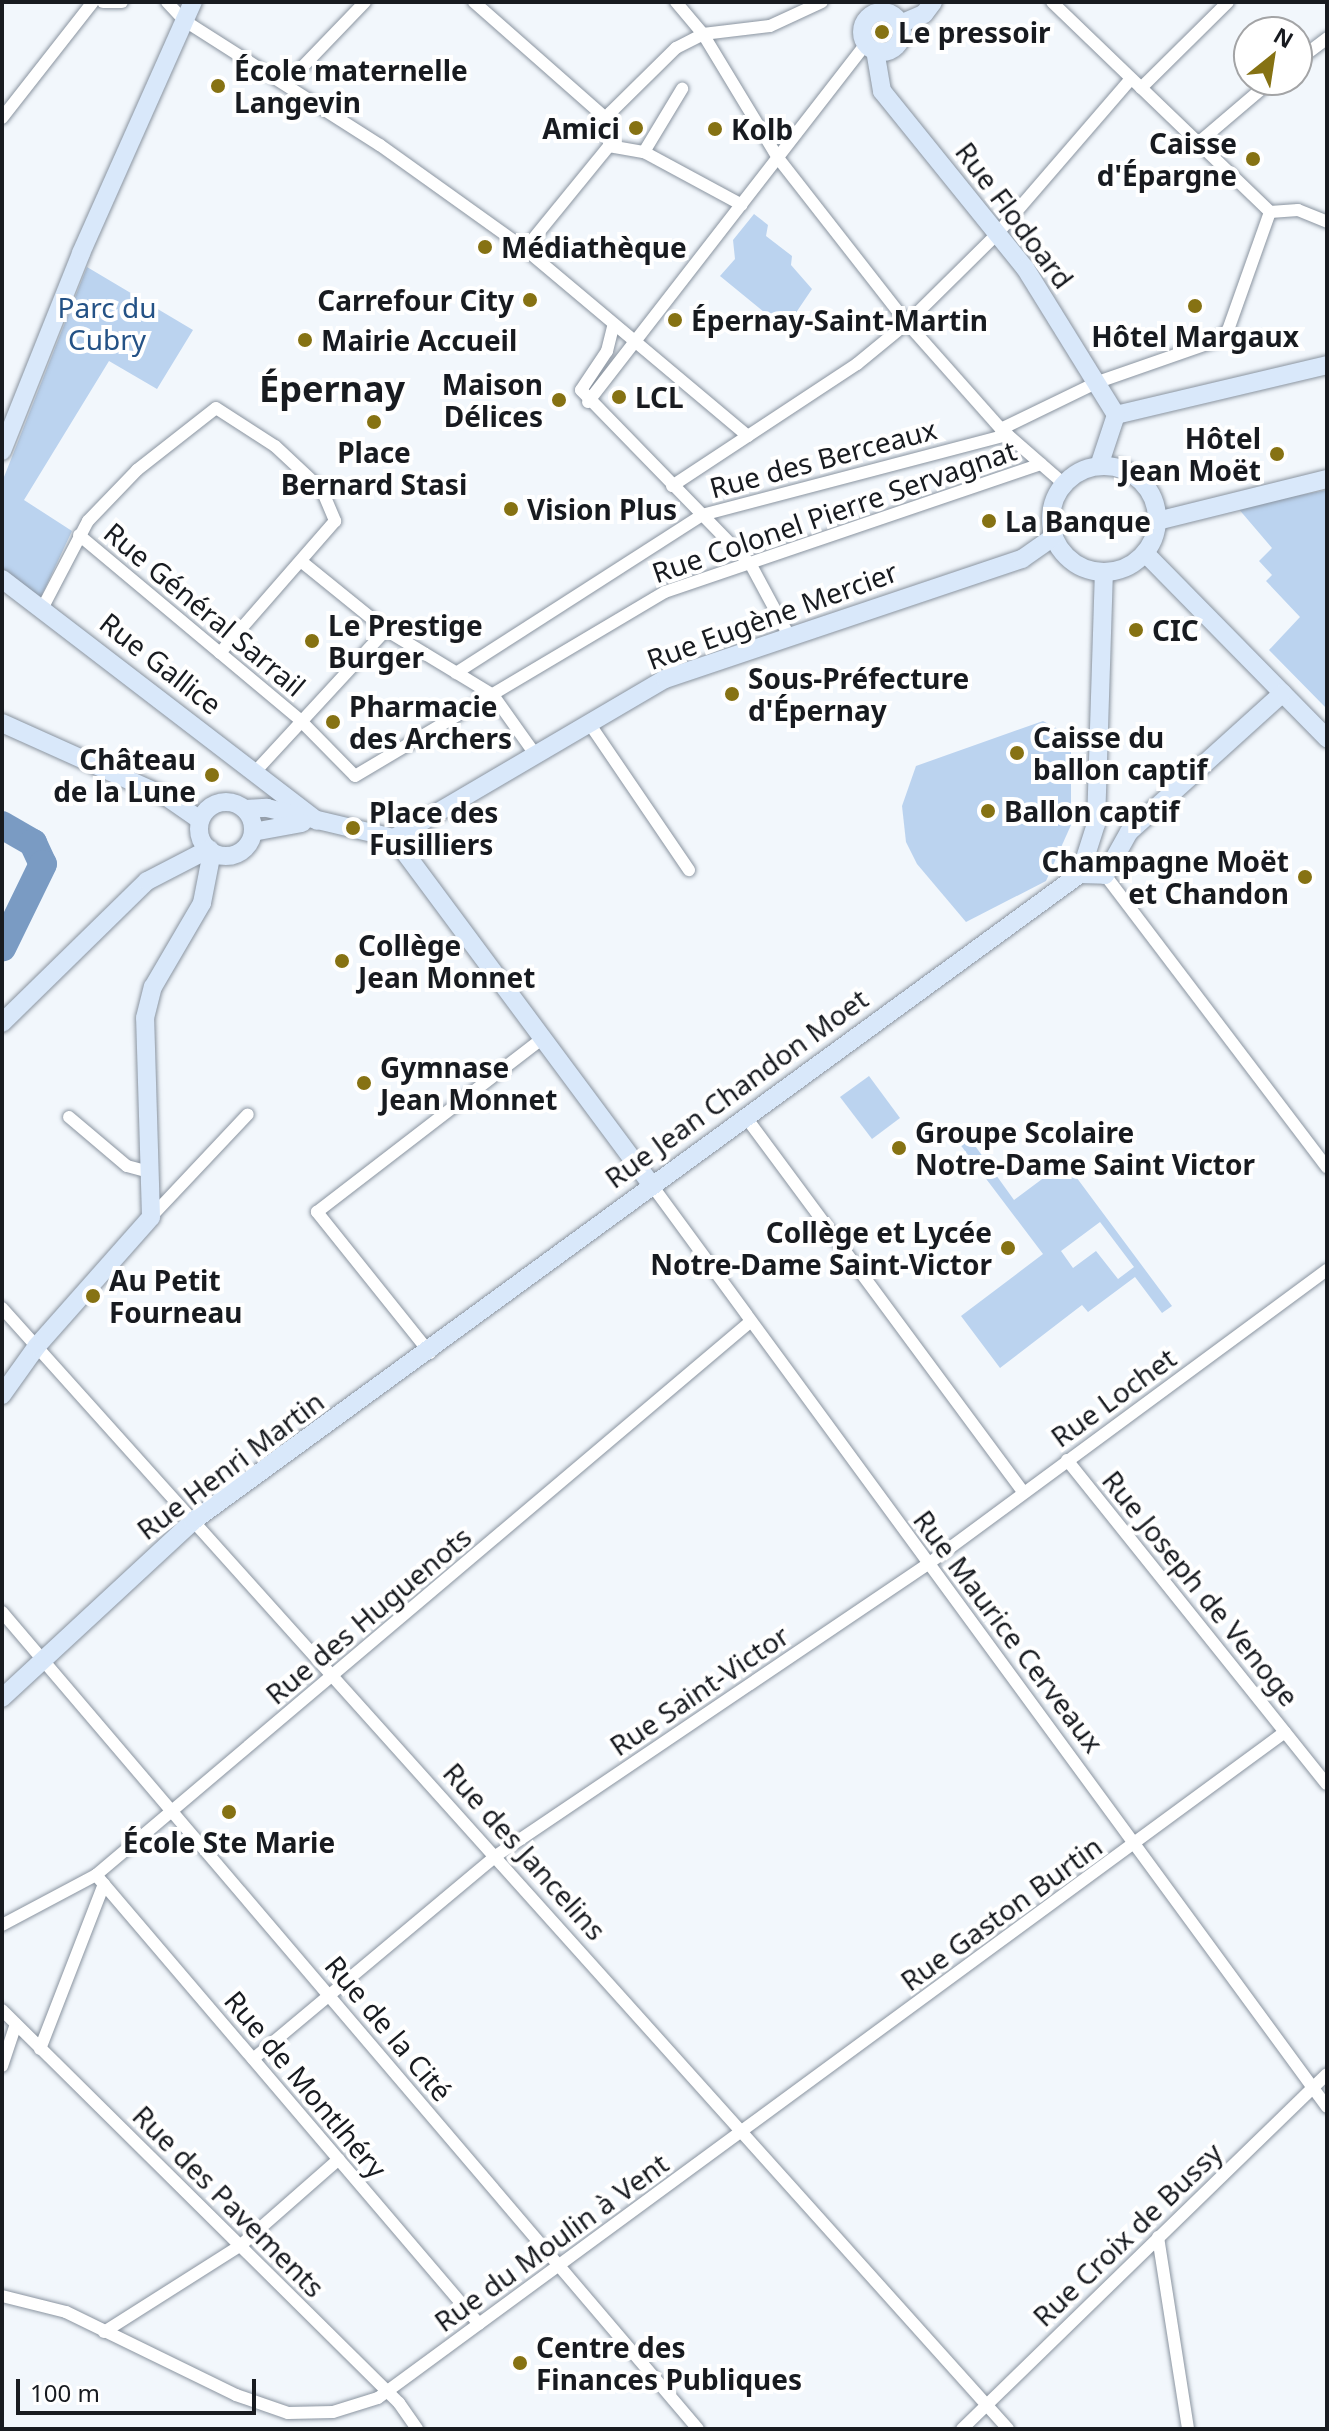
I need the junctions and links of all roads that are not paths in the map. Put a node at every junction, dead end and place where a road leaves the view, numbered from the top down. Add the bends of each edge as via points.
1 (93, 2) edge
2 (103, 2) edge
3 (122, 2) edge
4 (167, 2) edge
5 (193, 2) edge
6 (204, 2) edge
7 (365, 2) edge
8 (474, 2) edge
9 (676, 2) edge
10 (822, 2) edge
11 (856, 2) edge
12 (933, 2) edge
13 (1052, 2) edge
14 (1228, 2) edge
15 (868, 18) junction
16 (185, 21) junction
17 (900, 24) junction
18 (703, 34) junction
19 (870, 47) junction
20 (1136, 83) junction
21 (286, 84) junction
22 (682, 89) dead end
23 (1253, 96) edge
24 (2, 118) edge
25 (609, 121) junction
26 (1198, 143) junction
27 (609, 146) junction
28 (644, 152) junction
29 (778, 158) junction
30 (742, 205) junction
31 (1270, 212) junction
32 (1327, 222) edge
33 (997, 234) junction
34 (525, 249) junction
35 (907, 323) junction
36 (613, 327) junction
37 (632, 343) junction
38 (1327, 365) edge
39 (1098, 382) junction
40 (588, 402) junction
41 (1116, 415) junction
42 (1004, 432) junction
43 (748, 436) junction
44 (2, 451) edge
45 (1041, 464) junction
46 (1099, 466) junction
47 (1327, 479) edge
48 (1064, 484) junction
49 (672, 486) junction
50 (702, 515) junction
51 (1157, 521) junction
52 (79, 535) junction
53 (1054, 537) junction
54 (1145, 553) junction
55 (302, 562) junction
56 (751, 565) junction
57 (1104, 573) junction
58 (2, 579) edge
59 (43, 607) junction
60 (386, 630) junction
61 (788, 634) junction
62 (220, 653) junction
63 (456, 673) junction
64 (1283, 693) junction
65 (493, 695) junction
66 (300, 720) junction
67 (2, 723) edge
68 (589, 723) junction
69 (1327, 738) edge
70 (535, 754) junction
71 (254, 773) junction
72 (355, 776) joint
73 (243, 808) junction
74 (200, 820) junction
75 (317, 821) junction
76 (1096, 824) junction
77 (253, 832) junction
78 (1129, 832) junction
79 (394, 838) junction
80 (210, 851) junction
81 (689, 870) dead end
82 (1080, 874) junction
83 (1105, 875) junction
84 (2, 1023) edge
85 (542, 1039) junction
86 (248, 1114) dead end
87 (745, 1116) junction
88 (69, 1117) dead end
89 (1327, 1167) edge
90 (149, 1172) junction
91 (651, 1184) junction
92 (151, 1217) junction
93 (1327, 1270) edge
94 (2, 1308) edge
95 (750, 1322) junction
96 (37, 1346) junction
97 (430, 1353) junction
98 (2, 1395) edge
99 (1067, 1460) junction
100 (1023, 1492) junction
101 (193, 1521) junction
102 (928, 1564) junction
103 (2, 1612) edge
104 (43, 1659) junction
105 (334, 1676) junction
106 (2, 1698) edge
107 (1285, 1732) junction
108 (1327, 1784) edge
109 (172, 1810) junction
110 (1138, 1843) junction
111 (497, 1855) junction
112 (100, 1879) junction
113 (2, 1925) edge
114 (330, 1995) junction
115 (2, 2010) edge
116 (16, 2024) junction
117 (40, 2049) junction
118 (253, 2059) junction
119 (2, 2066) edge
120 (1327, 2074) edge
121 (1313, 2088) junction
122 (1327, 2107) edge
123 (743, 2129) junction
124 (339, 2159) junction
125 (1158, 2237) junction
126 (241, 2245) junction
127 (560, 2265) junction
128 (2, 2296) edge
129 (479, 2324) junction
130 (104, 2332) junction
131 (387, 2392) junction
132 (988, 2403) junction
133 (417, 2429) edge
134 (698, 2429) edge
135 (962, 2429) edge
136 (1008, 2429) edge
137 (1188, 2429) edge

1 - 24 street
2 - 3 street
4 - 16 street
5 - 16 main road
6 - 16 main road
7 - 21 street
8 - 25 street
9 - 18 street
10 - 18 street via 770,26
11 - 15 main road
12 - 17 main road via 924,14
13 - 20 street
14 - 20 street
15 - 17 main road via 886,13
15 - 19 main road via 862,33
16 - 21 street
16 - 44 main road via 81,253
17 - 19 main road via 896,46
18 - 25 street via 652,67
18 - 29 street
19 - 29 street
19 - 33 main road, Rue Flodoard via 882,91
20 - 26 street
20 - 33 street
21 - 34 street
22 - 28 street
23 - 26 street
25 - 27 street
26 - 31 street
27 - 28 street
27 - 34 street
28 - 30 street
29 - 30 street
29 - 35 street
30 - 37 street
31 - 32 street via 1298,210
31 - 39 street, Rue des Berceaux via 1228,330 1216,341
33 - 35 street
33 - 39 main road, Rue Flodoard
34 - 36 street
35 - 42 street
35 - 43 street via 857,364
36 - 37 street
36 - 40 street via 607,351 581,390
37 - 40 street
37 - 43 street
38 - 41 main road
39 - 41 main road, Rue Flodoard
39 - 42 street, Rue des Berceaux
40 - 49 street
41 - 46 main road
42 - 45 street
42 - 50 street, Rue des Berceaux
43 - 49 street
45 - 48 street
45 - 56 street, Rue Colonel Pierre Servagnat
46 - 48 main road
46 - 51 main road via 1117,468 1140,481 1154,503
47 - 51 main road
48 - 53 main road via 1051,509
49 - 50 street
50 - 56 street
50 - 63 street, Rue des Berceaux
51 - 54 main road
52 - 55 street via 137,470 216,408 275,446 330,502 335,521
52 - 59 street
52 - 62 street, Rue Général Sarrail
53 - 57 main road via 1073,563
53 - 61 main road, Rue Eugène Mercier via 1022,559
54 - 57 main road via 1133,564
54 - 64 main road
55 - 60 street
55 - 62 street
56 - 61 street
56 - 65 street, Rue Colonel Pierre Servagnat via 665,592
57 - 76 main road
58 - 59 main road, Rue Gallice
59 - 71 main road, Rue Gallice
60 - 63 street
60 - 66 street
61 - 68 main road, Rue Eugène Mercier via 665,679
62 - 66 street, Rue Général Sarrail
63 - 65 street
64 - 69 main road
64 - 78 main road
65 - 70 street
65 - 72 street, Rue Colonel Pierre Servagnat
66 - 71 street
66 - 72 street, Rue Général Sarrail
67 - 74 main road via 167,797
68 - 70 main road, Rue Eugène Mercier
68 - 81 street
70 - 79 main road, Rue Eugène Mercier
71 - 73 main road
71 - 75 main road, Rue Gallice
73 - 74 main road via 216,803
73 - 75 main road via 267,808
73 - 77 main road
74 - 80 main road via 200,838
75 - 77 main road
75 - 79 main road
76 - 78 main road
76 - 82 main road
77 - 80 main road via 235,855
78 - 83 main road
79 - 85 main road
80 - 84 main road via 147,881
80 - 90 main road via 202,903 153,987 145,1018
82 - 83 main road
82 - 87 main road, Rue Jean Chandon Moet
83 - 89 street
85 - 91 main road
85 - 97 street via 317,1212
86 - 92 street
87 - 91 main road, Rue Jean Chandon Moet
87 - 100 street
88 - 90 street via 127,1166
90 - 92 main road
91 - 95 street, Rue Maurice Cerveaux
91 - 97 main road, Rue Jean Chandon Moet
92 - 96 main road
93 - 99 street, Rue Lochet
94 - 96 street, Rue des Jancelins
95 - 102 street, Rue Maurice Cerveaux
95 - 105 street, Rue des Huguenots
96 - 98 main road
96 - 101 street, Rue des Jancelins
97 - 101 main road, Rue Henri Martin
99 - 100 street, Rue Lochet
99 - 107 street, Rue Joseph de Venoge
100 - 102 street, Rue Lochet
101 - 104 main road, Rue Henri Martin
101 - 105 street, Rue des Jancelins
102 - 110 street, Rue Maurice Cerveaux
102 - 111 street, Rue Saint-Victor
103 - 104 street, Rue de la Cité
104 - 106 main road, Rue Henri Martin
104 - 109 street, Rue de la Cité
105 - 109 street, Rue des Huguenots
105 - 111 street, Rue des Jancelins
107 - 108 street, Rue Joseph de Venoge
107 - 110 street, Rue Gaston Burtin
109 - 112 street, Rue des Huguenots
109 - 114 street, Rue de la Cité
110 - 121 street, Rue Maurice Cerveaux
110 - 123 street, Rue Gaston Burtin
111 - 114 street, Rue Saint-Victor
111 - 123 street, Rue des Jancelins
112 - 113 street, Rue des Huguenots
112 - 117 street
112 - 118 street, Rue de Montlhéry
114 - 118 street, Rue Saint-Victor
114 - 127 street, Rue de la Cité
115 - 116 street, Rue des Pavements
116 - 117 street, Rue des Pavements
116 - 119 street
117 - 126 street, Rue des Pavements
118 - 124 street, Rue de Montlhéry
120 - 121 street, Rue Croix de Bussy
121 - 122 street, Rue Maurice Cerveaux
121 - 125 street, Rue Croix de Bussy
123 - 127 street, Rue du Moulin à Vent
123 - 132 street, Rue des Jancelins
124 - 126 street
124 - 129 street, Rue de Montlhéry
125 - 132 street, Rue Croix de Bussy
125 - 137 street
126 - 130 street
126 - 131 street, Rue des Pavements
127 - 129 street, Rue du Moulin à Vent
127 - 134 street, Rue de la Cité
128 - 130 street, Rue du Moulin à Vent via 44,2303
129 - 131 street, Rue du Moulin à Vent
130 - 131 street, Rue du Moulin à Vent via 236,2395 288,2413 333,2412
131 - 133 street, Rue des Pavements
132 - 135 street, Rue Croix de Bussy
132 - 136 street, Rue des Jancelins

